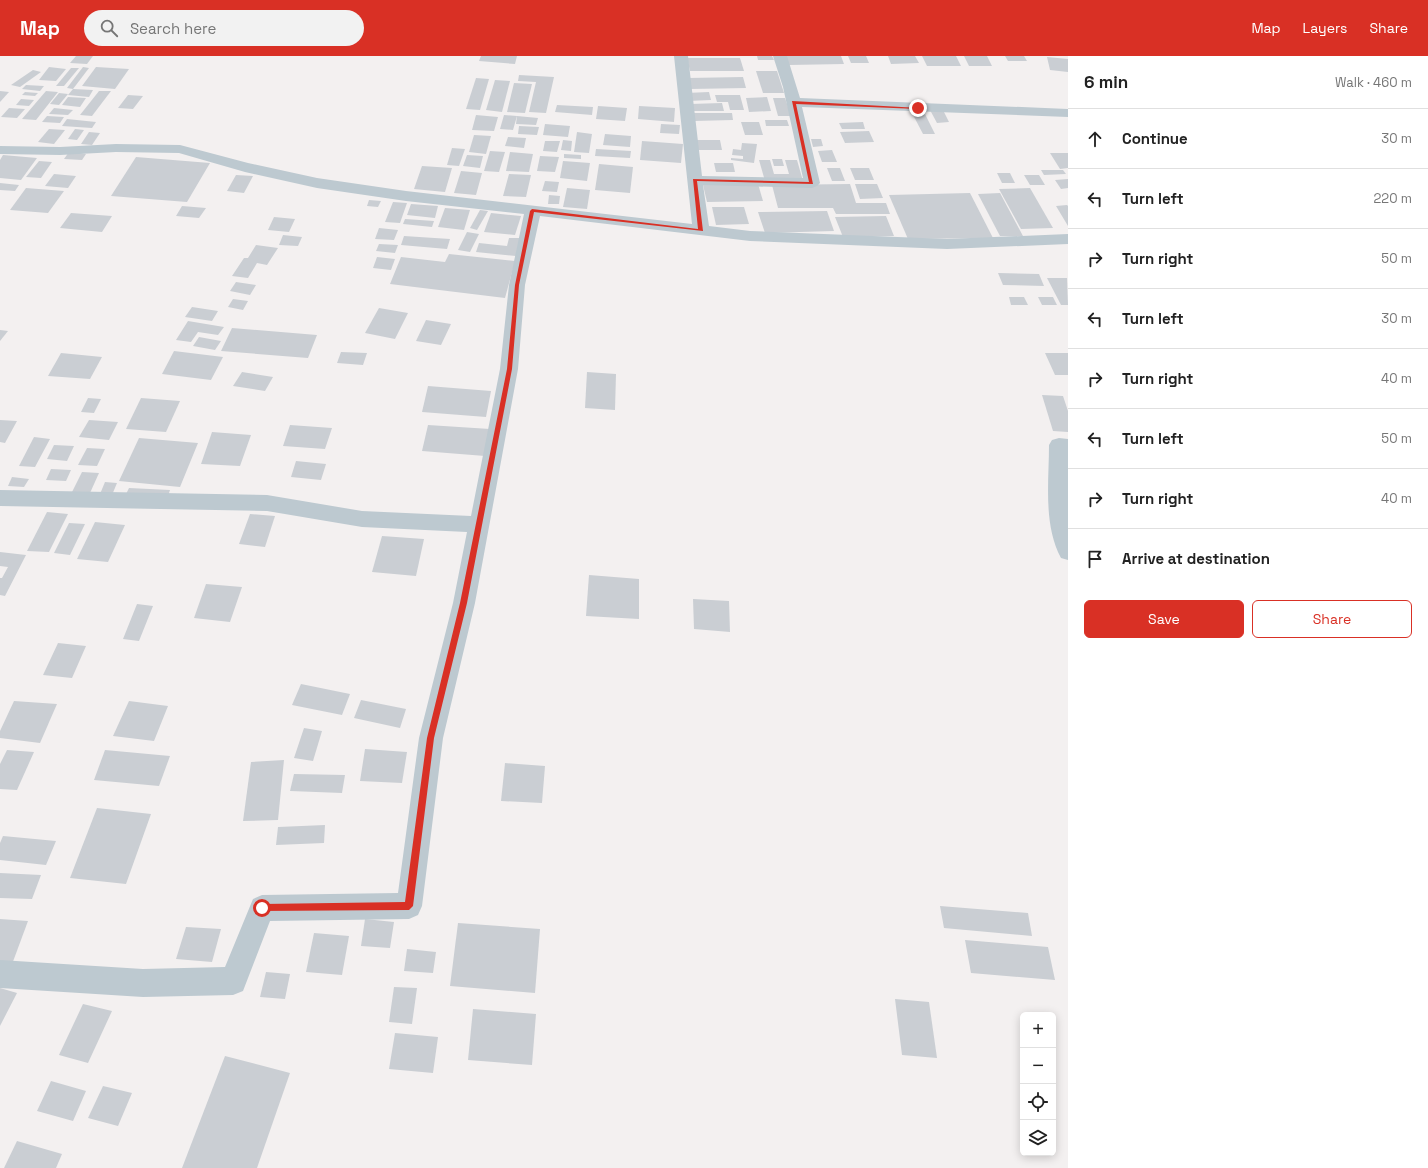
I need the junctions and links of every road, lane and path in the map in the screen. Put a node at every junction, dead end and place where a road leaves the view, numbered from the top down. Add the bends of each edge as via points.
1 (681, 56) edge
2 (780, 56) edge
3 (794, 102) junction
4 (1068, 113) edge
5 (0, 150) edge
6 (695, 180) junction
7 (532, 211) junction
8 (701, 230) junction
9 (1068, 239) edge
10 (1068, 446) edge
11 (0, 498) edge
12 (479, 524) junction
13 (1068, 552) edge
14 (0, 974) edge

1 - 6 street
2 - 3 street
3 - 4 street
3 - 6 street via 812,183
5 - 7 street via 180,149 244,167 317,183
6 - 8 street
7 - 8 street
7 - 12 street via 517,285 509,369
8 - 9 street via 750,236 947,244
10 - 13 street via 1059,446 1059,521
11 - 12 street via 267,503 362,519
12 - 14 street via 464,603 431,738 409,906 262,908 233,981 143,983

